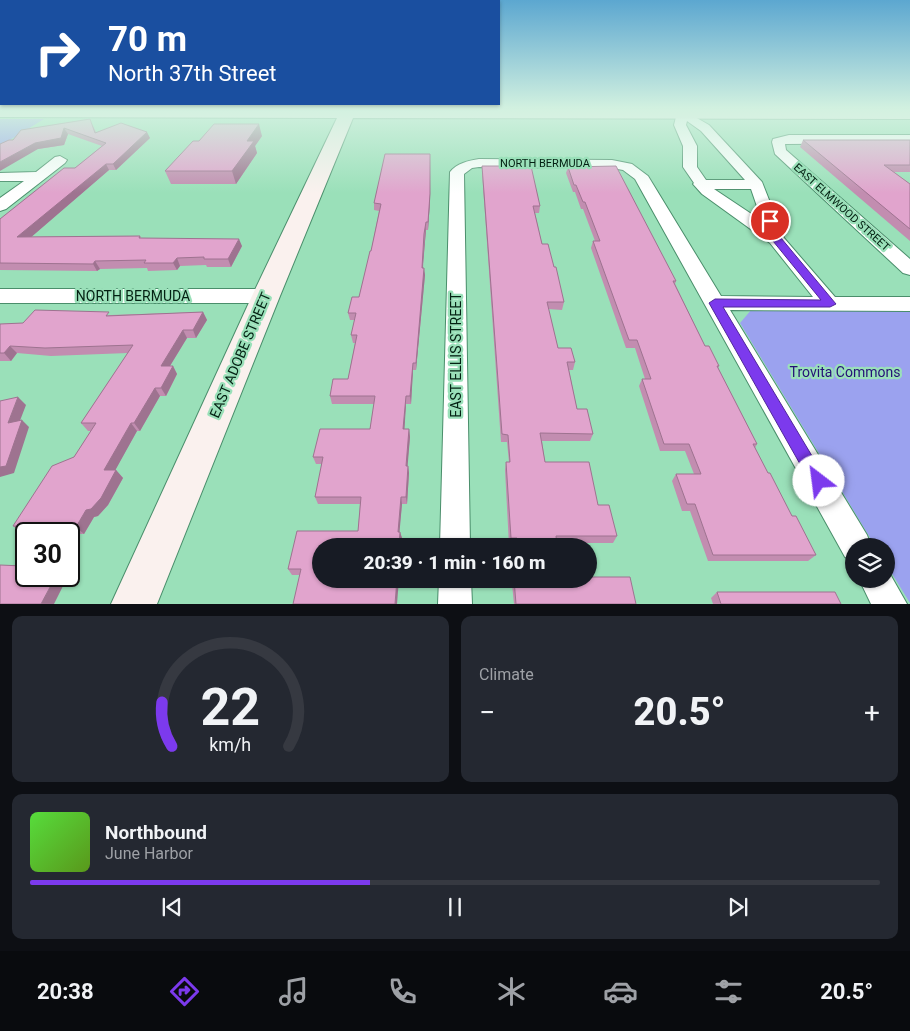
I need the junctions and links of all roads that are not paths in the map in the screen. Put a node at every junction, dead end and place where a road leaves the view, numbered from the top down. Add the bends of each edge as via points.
1 (336, 137) edge
2 (687, 137) edge
3 (713, 137) edge
4 (910, 139) edge
5 (700, 154) junction
6 (729, 154) junction
7 (60, 160) dead end
8 (463, 167) joint
9 (0, 176) edge
10 (39, 176) junction
11 (700, 184) junction
12 (757, 185) junction
13 (0, 206) edge
14 (776, 239) junction
15 (910, 269) edge
16 (0, 296) edge
17 (266, 296) junction
18 (715, 303) junction
19 (830, 304) junction
20 (910, 304) edge
21 (455, 538) edge
22 (851, 538) edge
23 (455, 588) edge
24 (880, 588) edge
25 (134, 604) edge
26 (455, 604) edge
27 (890, 604) edge

1 - 17 main road, EAST ADOBE STREET
2 - 5 street
3 - 6 street
4 - 15 street, EAST ELMWOOD STREET via 789,139 778,142 780,151
5 - 6 street
5 - 11 street via 690,167
6 - 12 street
7 - 10 street
8 - 18 street, NORTH BERMUDA via 508,163 606,163 627,167 641,176
8 - 21 street, EAST ELLIS STREET via 456,175
9 - 10 street
10 - 13 street
11 - 12 street
11 - 14 street
12 - 14 street
14 - 19 street
16 - 17 street, NORTH BERMUDA
17 - 25 main road, EAST ADOBE STREET
18 - 19 street
18 - 22 street
19 - 20 street
23 - 26 street
24 - 27 street

